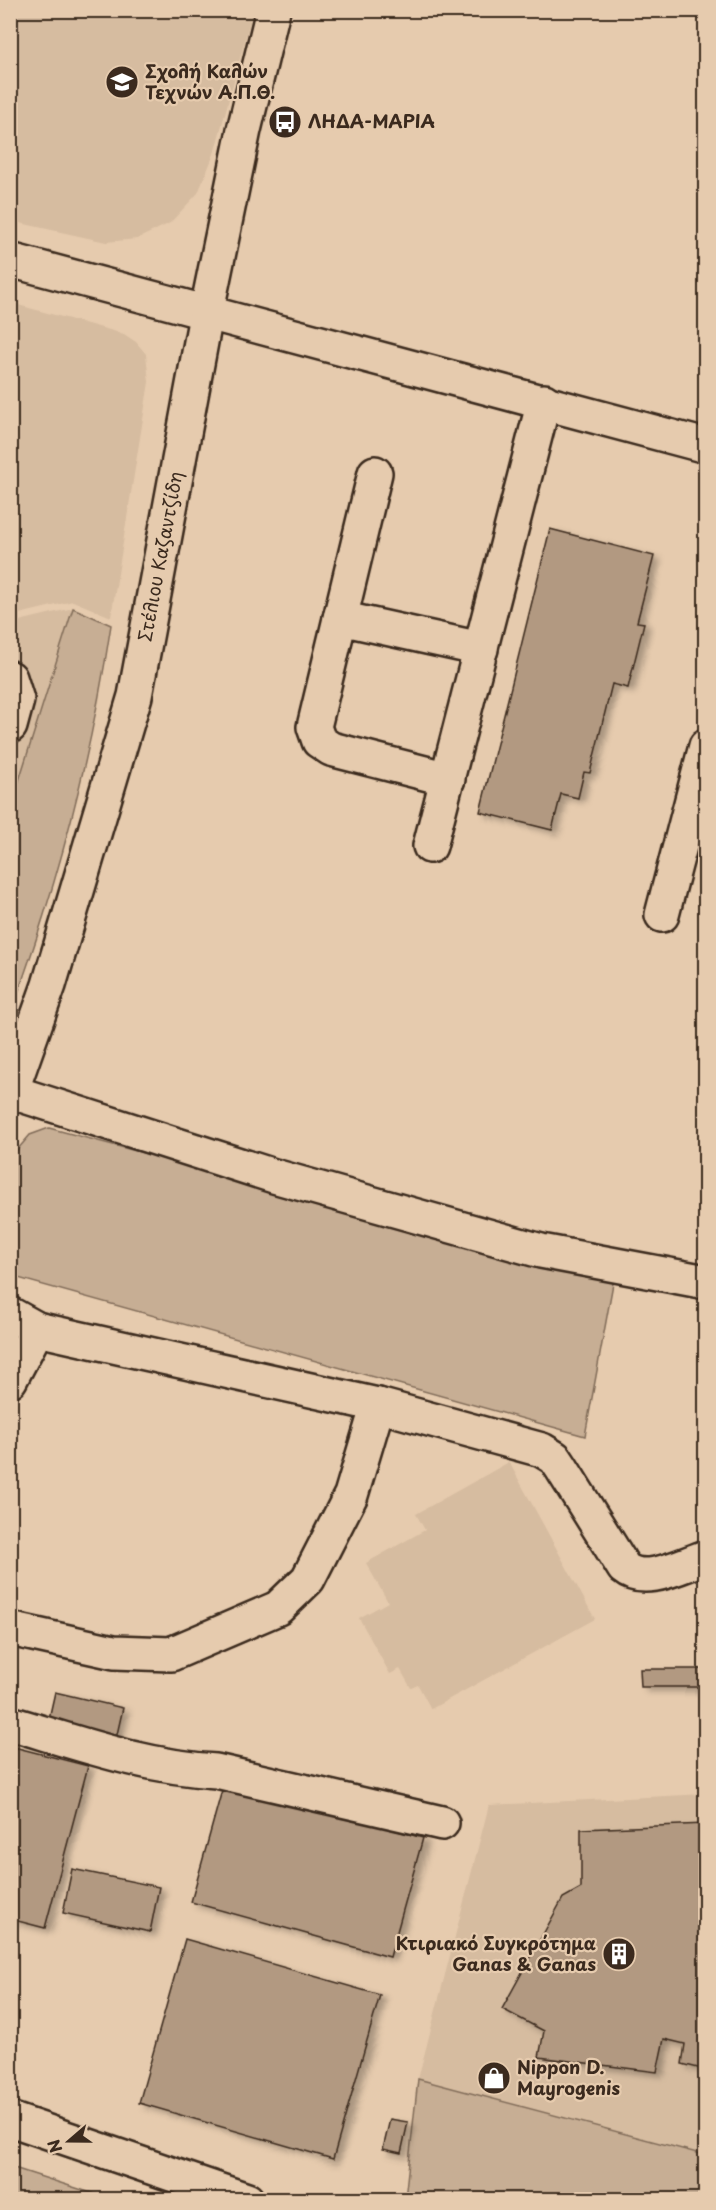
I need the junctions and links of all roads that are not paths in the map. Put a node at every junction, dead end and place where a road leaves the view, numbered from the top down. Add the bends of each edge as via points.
1 (273, 10) edge
2 (10, 260) edge
3 (207, 310) junction
4 (544, 401) junction
5 (705, 446) edge
6 (375, 473) dead end
7 (340, 618) junction
8 (481, 649) junction
9 (10, 678) edge
10 (10, 726) edge
11 (705, 746) edge
12 (448, 778) junction
13 (430, 846) dead end
14 (662, 915) dead end
15 (11, 1094) edge
16 (705, 1282) edge
17 (24, 1321) edge
18 (10, 1380) edge
19 (378, 1406) junction
20 (705, 1557) edge
21 (10, 1629) edge
22 (10, 1723) edge
23 (442, 1823) dead end
24 (10, 2120) edge
25 (247, 2199) edge

1 - 3 street, Στέλιου Καζαντζίδη
2 - 3 street
3 - 4 street
3 - 15 street, Στέλιου Καζαντζίδη via 135,696 49,985
4 - 5 street
4 - 8 street
6 - 7 street
7 - 8 street
7 - 12 street via 314,727 319,741 331,749
8 - 12 street
9 - 10 street via 17,700
11 - 14 street
12 - 13 street
15 - 16 street via 274,1176 541,1251
17 - 18 street
17 - 19 street
19 - 20 street via 542,1450 555,1458 632,1575 644,1577
19 - 21 street via 351,1495 308,1579 278,1608 171,1654 114,1652
22 - 23 street via 140,1761 216,1771
24 - 25 street

